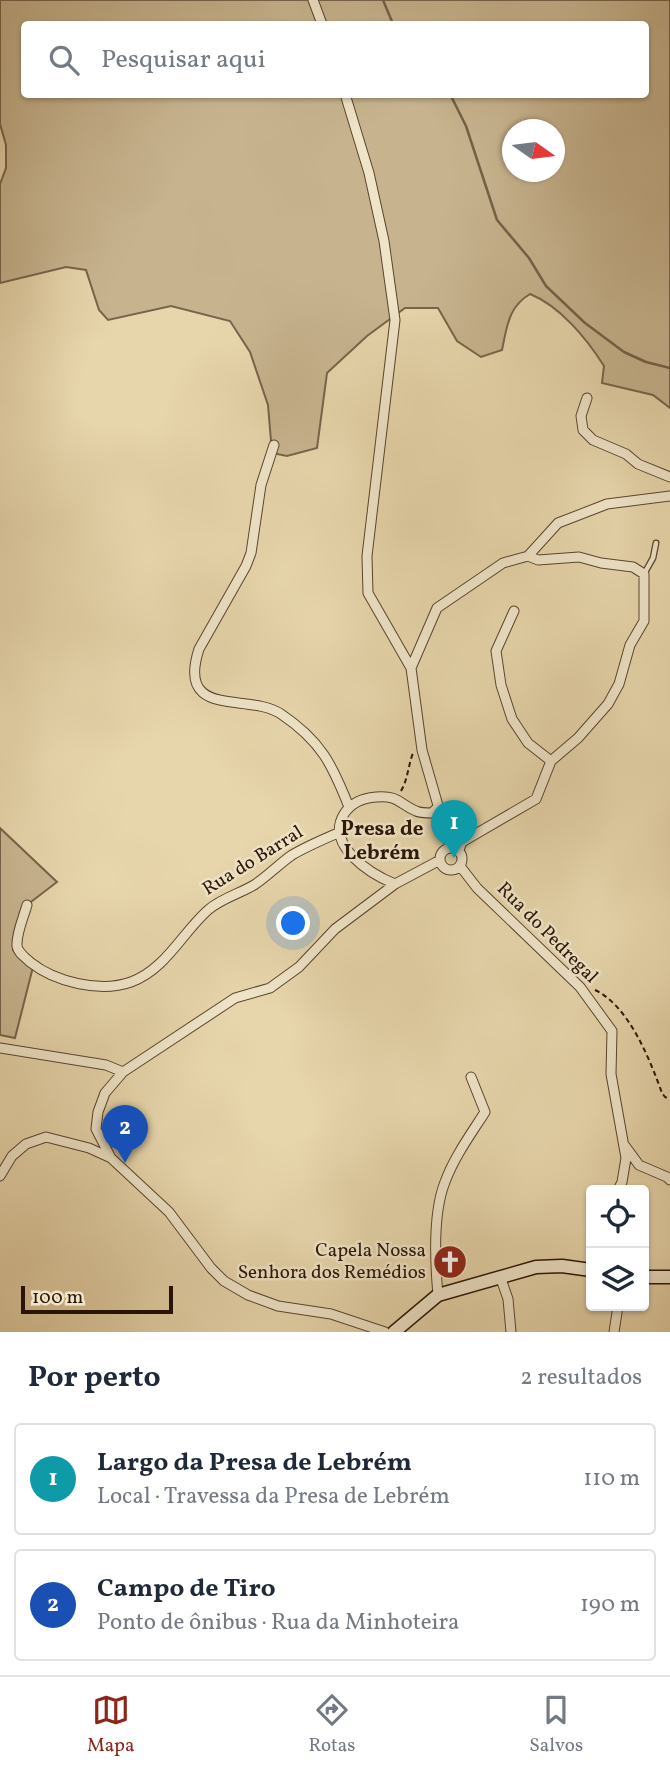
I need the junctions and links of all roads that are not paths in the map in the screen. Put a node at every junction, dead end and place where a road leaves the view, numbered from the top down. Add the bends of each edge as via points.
1 (313, 0) edge
2 (321, 21) edge
3 (346, 98) edge
4 (587, 398) dead end
5 (274, 445) dead end
6 (670, 477) edge
7 (670, 496) edge
8 (656, 543) dead end
9 (528, 556) junction
10 (644, 575) junction
11 (514, 611) dead end
12 (411, 668) junction
13 (551, 761) junction
14 (349, 807) junction
15 (438, 807) junction
16 (340, 832) junction
17 (454, 849) junction
18 (440, 860) junction
19 (460, 866) junction
20 (395, 884) junction
21 (27, 905) dead end
22 (0, 1048) edge
23 (123, 1072) junction
24 (471, 1077) dead end
25 (624, 1145) junction
26 (110, 1158) junction
27 (0, 1176) edge
28 (670, 1180) edge
29 (620, 1185) edge
30 (586, 1269) edge
31 (649, 1276) edge
32 (670, 1277) edge
33 (501, 1279) junction
34 (438, 1294) junction
35 (617, 1311) edge
36 (385, 1332) edge
37 (394, 1332) edge
38 (511, 1332) edge
39 (614, 1332) edge

1 - 2 street
3 - 12 street via 369,173 396,320 367,556 368,593
4 - 6 street via 580,416 583,430 593,440
5 - 14 street via 261,485 251,553 199,649 194,675 205,694 279,713 317,743
7 - 9 street via 607,504 558,523
8 - 10 lane
9 - 10 street via 538,560 579,557 633,567
9 - 12 street via 503,563 437,608
10 - 13 street via 644,621 630,645 619,684 578,738
11 - 13 street via 496,651 501,685 512,719 528,743
12 - 15 street via 422,750
13 - 17 street via 536,799
14 - 15 street via 379,796 397,798 416,811 432,813
14 - 16 street via 339,822
15 - 17 street
16 - 20 street via 357,861 370,873
16 - 21 street, Rua do Barral via 291,856 253,886 219,900 159,965 133,982 96,985 66,980 35,965 20,954 17,945
17 - 18 street via 442,853
17 - 19 street via 463,859
18 - 19 street via 450,870
18 - 20 street
19 - 25 street, Rua do Pedregal via 580,987 612,1031 611,1074
20 - 23 street via 335,929 299,967 270,988 235,998
22 - 23 street via 106,1065
23 - 26 street via 105,1093 98,1112 96,1129
24 - 34 street via 485,1112 444,1184 435,1260
25 - 28 street via 639,1165
25 - 29 street, Rua do Pedregal
26 - 27 street via 46,1137 26,1144
26 - 36 street via 169,1212 224,1281 278,1306 331,1314
30 - 33 street via 536,1267
31 - 32 street
33 - 34 street
33 - 38 street
34 - 37 street
35 - 39 street

